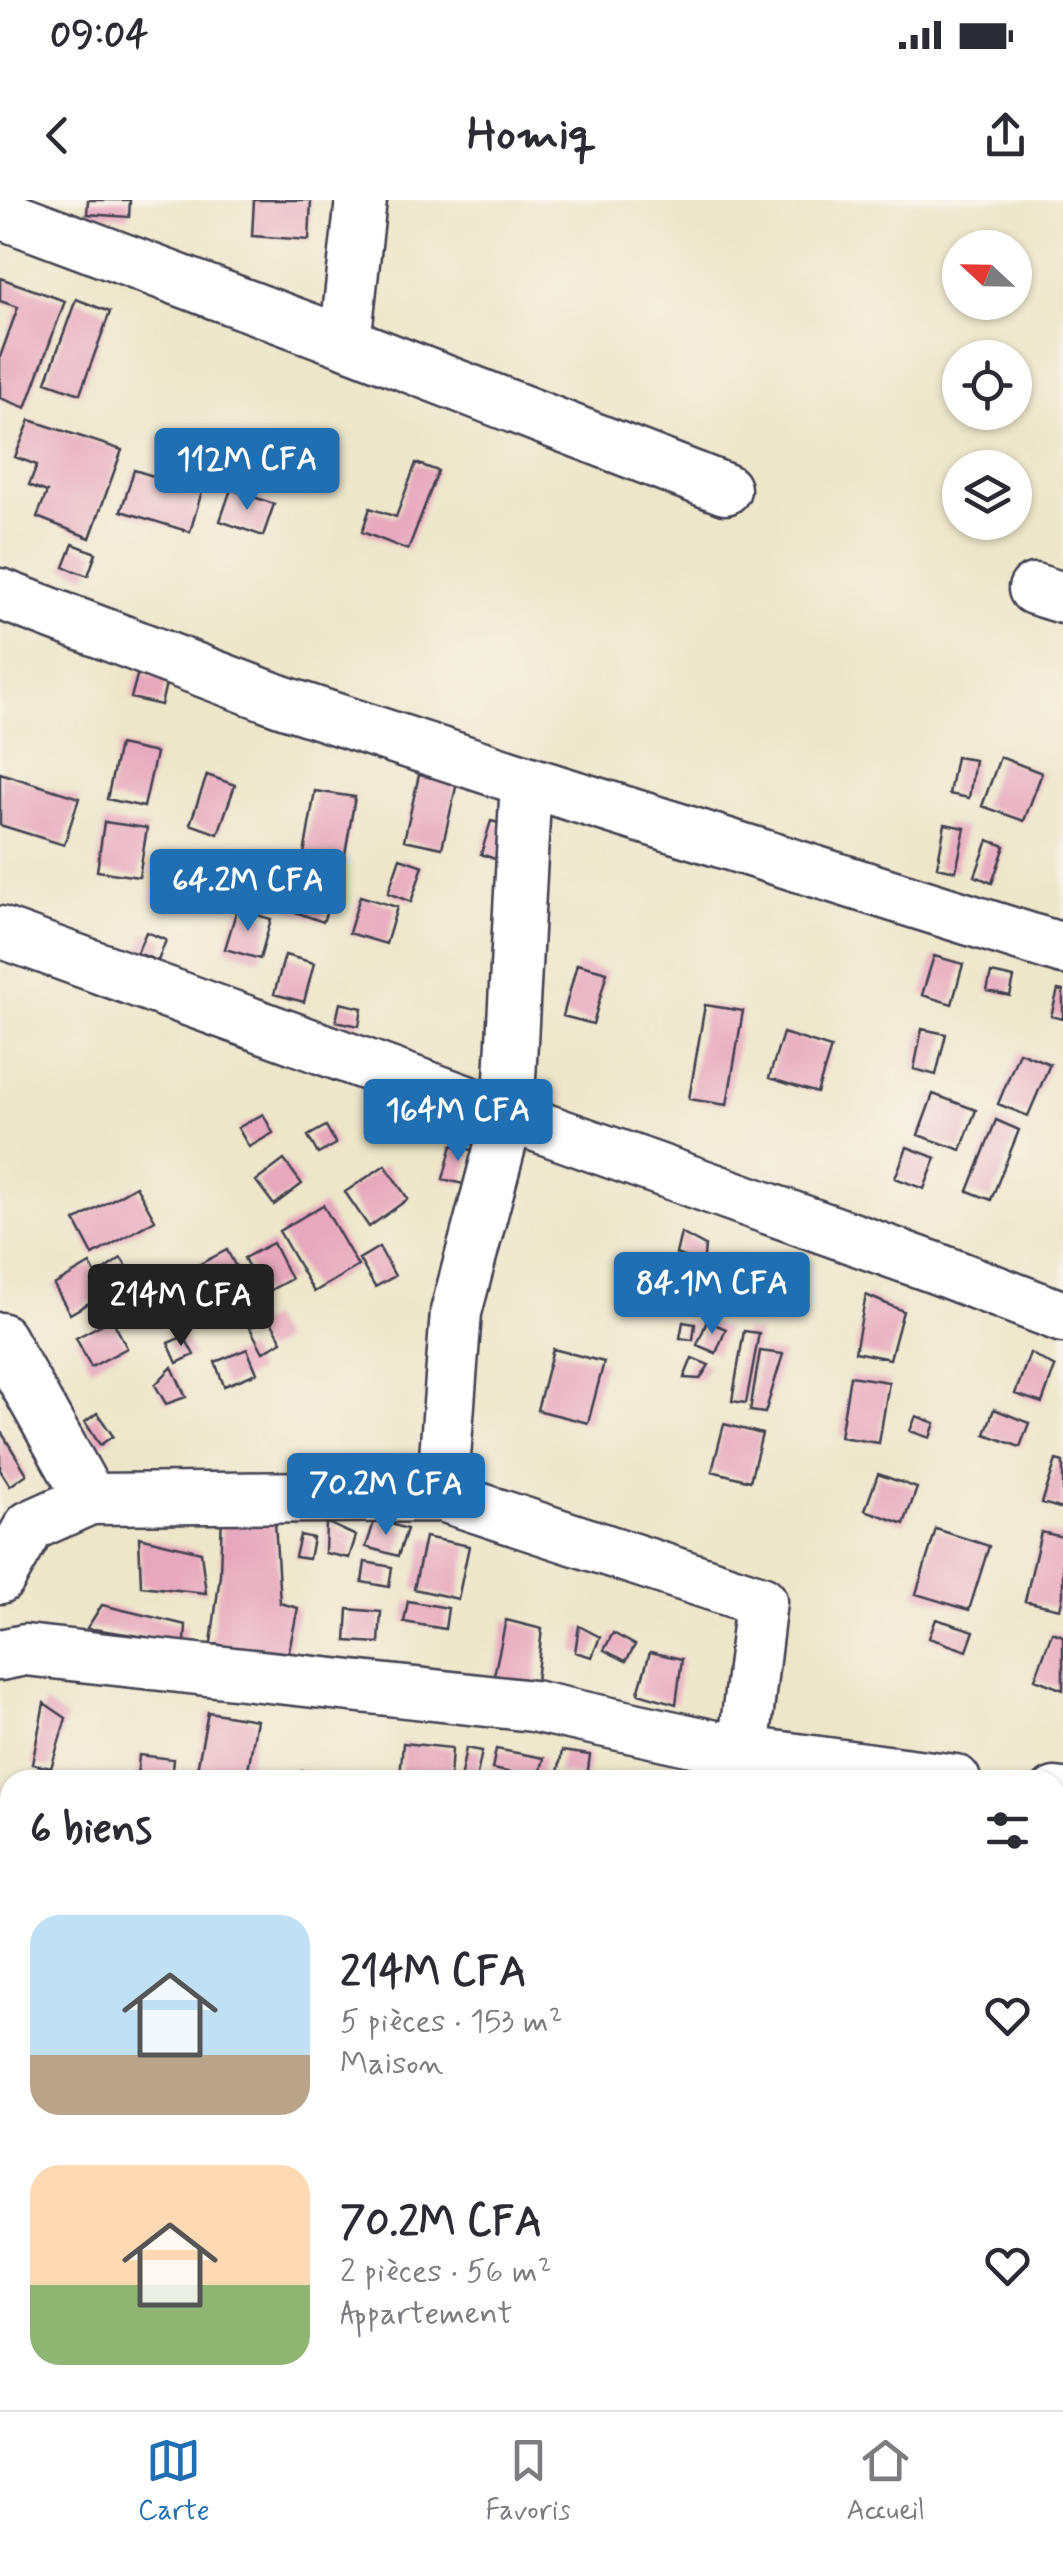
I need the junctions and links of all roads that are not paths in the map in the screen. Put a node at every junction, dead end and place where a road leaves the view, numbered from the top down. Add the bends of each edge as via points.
1 (360, 200) edge
2 (0, 213) edge
3 (345, 342) junction
4 (725, 489) dead end
5 (0, 594) edge
6 (526, 781) junction
7 (0, 932) edge
8 (1063, 949) edge
9 (508, 1116) junction
10 (1063, 1317) edge
11 (0, 1338) edge
12 (442, 1496) junction
13 (90, 1499) junction
14 (15, 1533) edge
15 (0, 1578) edge
16 (0, 1655) edge
17 (742, 1766) edge
18 (803, 1770) edge

1 - 3 street
2 - 3 street
3 - 4 street
5 - 6 street via 281,701
6 - 8 street
6 - 9 street
7 - 9 street
9 - 10 street
9 - 12 street via 456,1312
11 - 13 street
12 - 13 street
12 - 17 street via 760,1601
13 - 14 street
14 - 15 street
16 - 17 street via 25,1650 532,1706
17 - 18 street

